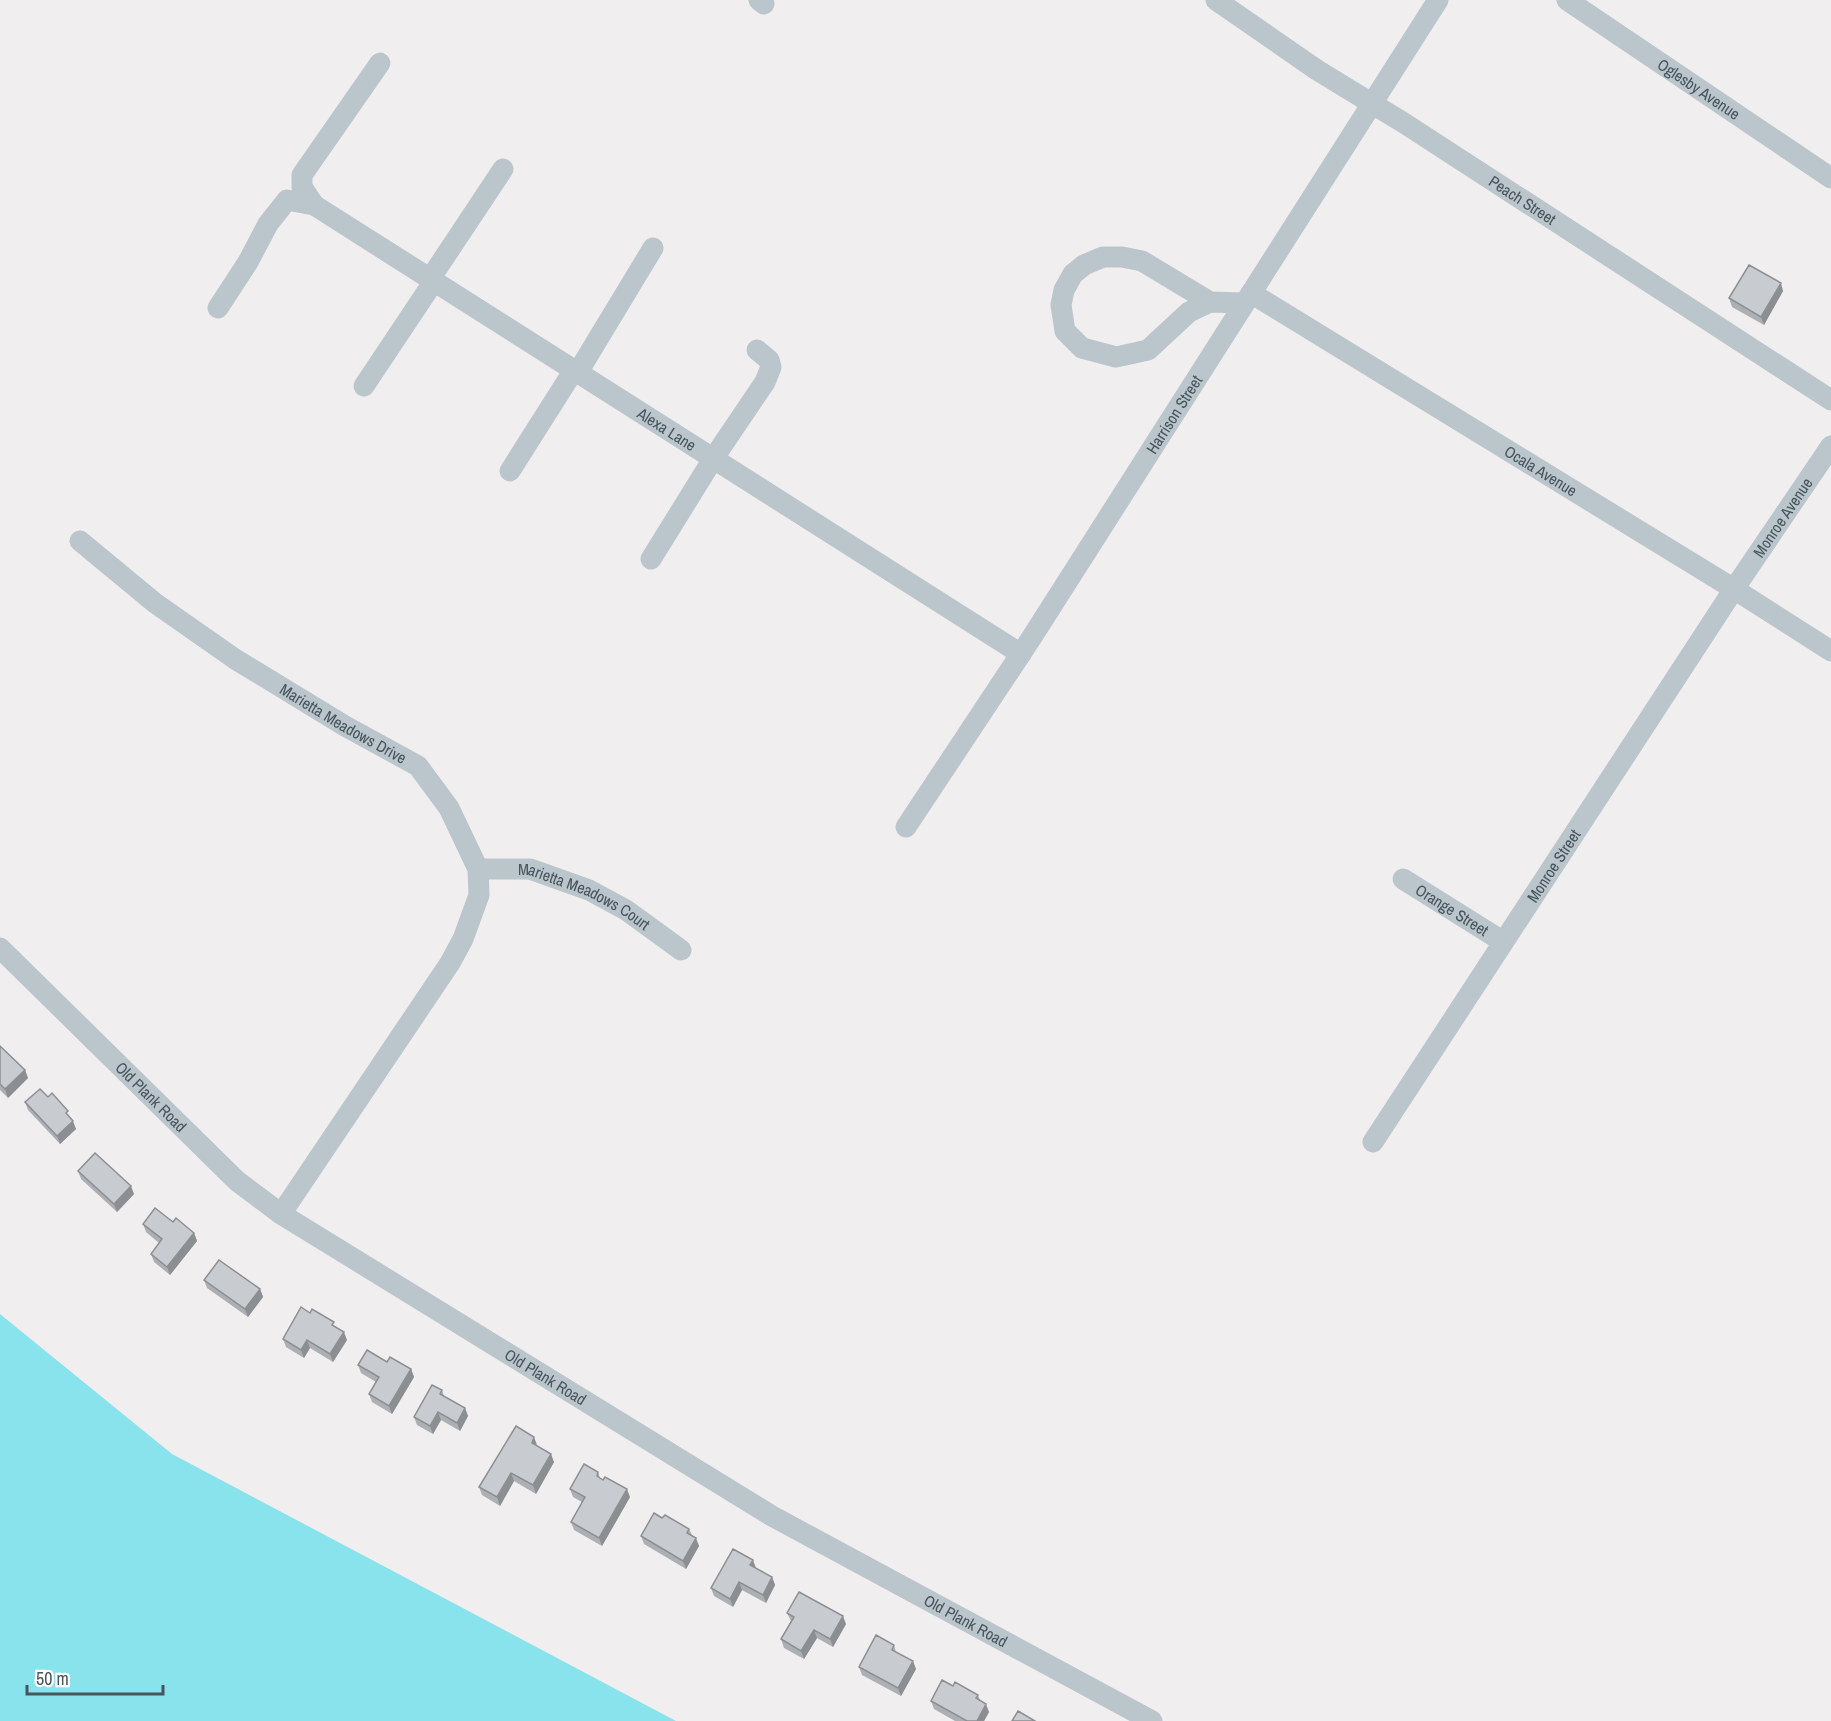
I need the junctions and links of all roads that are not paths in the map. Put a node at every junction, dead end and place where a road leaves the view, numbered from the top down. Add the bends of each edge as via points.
1 (1216, 0) edge
2 (1438, 0) edge
3 (1567, 0) edge
4 (380, 63) dead end
5 (1371, 104) junction
6 (503, 168) dead end
7 (1831, 178) edge
8 (314, 205) junction
9 (653, 248) dead end
10 (432, 280) junction
11 (1248, 298) junction
12 (1210, 302) junction
13 (218, 308) dead end
14 (757, 350) dead end
15 (576, 371) junction
16 (364, 386) dead end
17 (1831, 400) edge
18 (1831, 446) edge
19 (713, 459) junction
20 (510, 471) dead end
21 (80, 541) dead end
22 (651, 559) dead end
23 (1734, 589) junction
24 (1831, 651) edge
25 (1021, 654) junction
26 (906, 827) dead end
27 (478, 869) junction
28 (1403, 879) dead end
29 (1502, 941) junction
30 (0, 948) edge
31 (681, 950) dead end
32 (1373, 1142) dead end
33 (281, 1214) junction
34 (1152, 1721) edge

1 - 5 street, Peach Street
2 - 5 street, Harrison Street
3 - 7 street, Oglesby Avenue
4 - 8 street via 302,175 302,187
5 - 11 street, Harrison Street
5 - 17 street, Peach Street
6 - 10 street
8 - 10 street, Alexa Lane
8 - 13 street via 287,200 268,224
9 - 15 street
10 - 15 street, Alexa Lane
10 - 16 street
11 - 12 street
11 - 23 street, Ocala Avenue
11 - 25 street, Harrison Street
12 - 12 street via 1189,312 1148,350 1116,357 1082,348 1065,331 1061,305 1073,274 1103,257 1142,261
14 - 19 street via 771,367 765,382
15 - 19 street, Alexa Lane
15 - 20 street
18 - 23 street, Monroe Avenue
19 - 22 street
19 - 25 street, Alexa Lane
21 - 27 street, Marietta Meadows Drive via 156,603 235,659 418,766 449,808
23 - 24 street, Ocala Avenue
23 - 29 street, Monroe Street
25 - 26 street, Harrison Street
27 - 31 street, Marietta Meadows Court via 530,869 589,890 626,910
27 - 33 street, Marietta Meadows Drive via 479,895 450,963
28 - 29 street, Orange Street
29 - 32 street, Monroe Street
30 - 33 street, Old Plank Road via 237,1181
33 - 34 street, Old Plank Road via 772,1516

